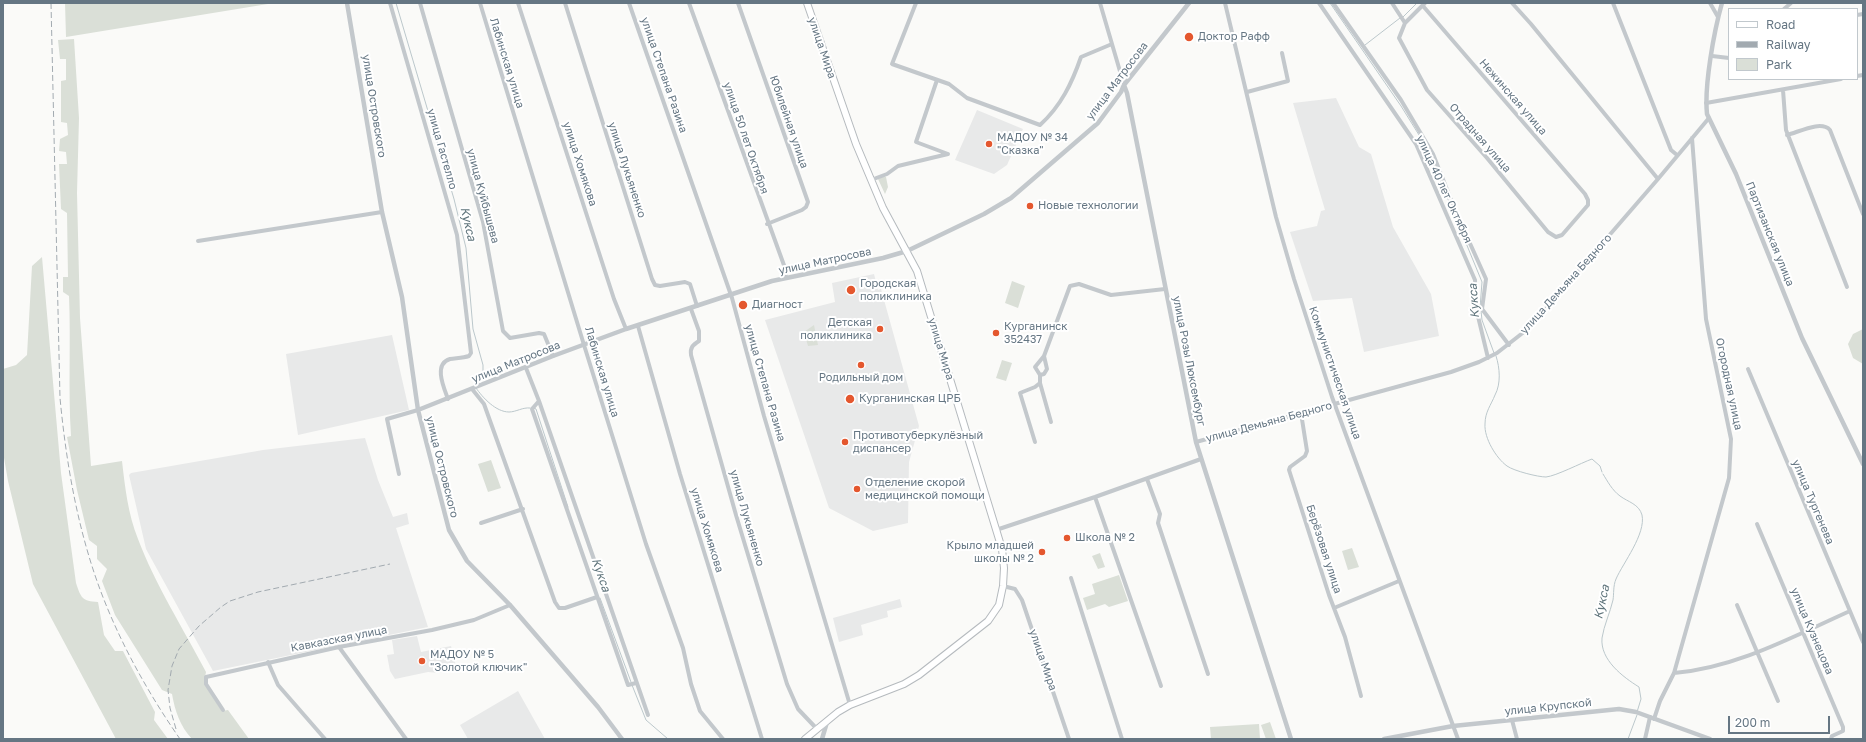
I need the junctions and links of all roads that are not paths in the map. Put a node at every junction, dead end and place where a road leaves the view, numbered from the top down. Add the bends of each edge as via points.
1 (347, 3) edge
2 (390, 3) edge
3 (420, 3) edge
4 (480, 3) edge
5 (518, 3) edge
6 (564, 3) edge
7 (629, 3) edge
8 (689, 3) edge
9 (738, 3) edge
10 (807, 3) edge
11 (916, 3) edge
12 (1100, 3) edge
13 (1188, 3) edge
14 (1226, 3) edge
15 (1319, 3) edge
16 (1333, 3) edge
17 (1392, 3) edge
18 (1512, 3) edge
19 (1613, 3) edge
20 (1710, 3) edge
21 (1722, 3) edge
22 (1424, 4) edge
23 (1718, 17) junction
24 (1403, 19) junction
25 (1112, 44) junction
26 (1282, 53) dead end
27 (1712, 56) junction
28 (1728, 58) edge
29 (937, 80) junction
30 (1836, 80) edge
31 (1124, 85) junction
32 (1783, 90) junction
33 (1247, 92) junction
34 (1706, 103) junction
35 (1709, 118) junction
36 (1787, 135) junction
37 (1692, 138) junction
38 (1677, 155) junction
39 (1658, 179) junction
40 (871, 180) junction
41 (382, 212) junction
42 (1863, 214) edge
43 (767, 224) junction
44 (1556, 237) joint
45 (198, 241) dead end
46 (907, 251) junction
47 (786, 278) junction
48 (1847, 287) dead end
49 (1166, 289) junction
50 (731, 295) junction
51 (698, 306) junction
52 (691, 309) junction
53 (638, 326) junction
54 (626, 329) junction
55 (584, 345) junction
56 (1509, 345) junction
57 (553, 356) junction
58 (1044, 356) junction
59 (1488, 358) junction
60 (526, 368) junction
61 (1748, 369) dead end
62 (1040, 375) junction
63 (1040, 383) junction
64 (475, 388) junction
65 (448, 399) junction
66 (539, 401) junction
67 (1335, 404) junction
68 (418, 410) junction
69 (1301, 413) junction
70 (1051, 422) dead end
71 (1035, 442) dead end
72 (1196, 442) junction
73 (1201, 458) junction
74 (1863, 464) edge
75 (399, 474) dead end
76 (1147, 479) junction
77 (1095, 497) junction
78 (522, 509) junction
79 (481, 523) dead end
80 (1757, 524) dead end
81 (996, 530) junction
82 (1071, 578) dead end
83 (1399, 581) junction
84 (1003, 586) junction
85 (597, 597) junction
86 (510, 605) junction
87 (1737, 605) dead end
88 (1334, 608) junction
89 (1850, 611) junction
90 (1803, 632) junction
91 (1863, 642) edge
92 (339, 647) junction
93 (1756, 652) junction
94 (268, 662) junction
95 (1674, 673) junction
96 (1208, 674) dead end
97 (634, 684) junction
98 (1161, 686) dead end
99 (1361, 696) dead end
100 (1778, 701) dead end
101 (850, 705) junction
102 (223, 710) dead end
103 (648, 715) dead end
104 (1652, 718) junction
105 (828, 720) junction
106 (1512, 720) junction
107 (1453, 726) junction
108 (816, 729) junction
109 (325, 739) edge
110 (406, 739) edge
111 (622, 739) edge
112 (723, 739) edge
113 (762, 739) edge
114 (805, 739) edge
115 (821, 739) edge
116 (1069, 739) edge
117 (1122, 739) edge
118 (1291, 739) edge
119 (1384, 739) edge
120 (1458, 739) edge
121 (1517, 739) edge
122 (1645, 739) edge
123 (1710, 739) edge
124 (1831, 739) edge

1 - 41 street, улица Островского
2 - 65 street, улица Гастелло via 457,235 471,353 469,356 449,360 441,369 440,380
3 - 57 street, улица Куйбышева via 483,222 504,331 510,338 544,334
4 - 55 street, Лабинская улица
5 - 54 street, улица Хомякова
6 - 51 street, улица Лукьяненко via 652,279 655,285 660,286 685,282 690,284
7 - 50 street, улица Степана Разина
8 - 43 street, улица 50 лет Октября
9 - 43 street, Юбилейная улица via 808,202 806,208
10 - 40 main road, улица Мира via 853,137
11 - 29 street via 892,64
12 - 25 street, улица Розы Люксембург
13 - 31 street, улица Матросова
14 - 33 street, Коммунистическая улица
15 - 59 street, улица 40 лет Октября via 1416,144 1475,280 1476,308
16 - 56 street, улица 40 лет Октября via 1401,100 1426,141 1486,279 1482,309
17 - 24 street
18 - 39 street
19 - 38 street via 1671,150
20 - 23 street
21 - 23 street, Партизанская улица
22 - 24 street
22 - 44 street, Нежинская улица via 1588,200 1588,205 1581,214 1562,235
23 - 27 street, Партизанская улица
24 - 44 street, Отрадная улица via 1400,43 1427,90 1548,232
25 - 29 street via 1082,57 1066,94 1040,125 967,98 949,84
25 - 31 street, улица Розы Люксембург
26 - 33 street via 1288,80
27 - 28 street
27 - 34 street, Партизанская улица
29 - 40 street via 916,142 948,154 898,166 887,174
30 - 32 street
31 - 46 street, улица Матросова via 1098,123 1011,198
31 - 49 street, улица Розы Люксембург via 1150,198
32 - 34 street
32 - 36 street
33 - 67 street, Коммунистическая улица via 1276,217
34 - 35 street, Партизанская улица
35 - 37 street, улица Демьяна Бедного
35 - 74 street, Партизанская улица via 1736,174 1802,338
36 - 42 street via 1821,125 1827,126
36 - 48 street
37 - 38 street, улица Демьяна Бедного
37 - 95 street, Огородная улица via 1706,319 1729,421 1731,454 1729,478
38 - 39 street, улица Демьяна Бедного
39 - 56 street, улица Демьяна Бедного via 1534,323
40 - 46 main road, улица Мира
41 - 45 street
41 - 68 street, улица Островского via 402,297
43 - 47 street, улица 50 лет Октября via 785,268
46 - 47 street, улица Матросова
46 - 81 main road, улица Мира via 917,271
47 - 50 street, улица Матросова
49 - 58 street via 1111,295 1079,284 1070,286
49 - 72 street, улица Розы Люксембург
50 - 51 street, улица Матросова
50 - 101 street, улица Степана Разина
51 - 52 street, улица Матросова
52 - 53 street, улица Матросова
52 - 108 street, улица Лукьяненко via 700,336 699,341 690,349 691,355 738,522 788,684 798,709
53 - 54 street, улица Матросова
53 - 113 street, улица Хомякова via 680,474
54 - 55 street, улица Матросова
55 - 57 street, улица Матросова
55 - 112 street, Лабинская улица via 646,544 683,648 700,711
56 - 59 street, улица Демьяна Бедного
57 - 60 street, улица Матросова
58 - 62 street via 1047,369
58 - 62 street via 1035,367
59 - 67 street, улица Демьяна Бедного via 1451,372
60 - 64 street, улица Матросова
60 - 66 street
61 - 89 street, улица Тургенева
62 - 63 street
63 - 70 street
63 - 71 street via 1020,393
64 - 65 street, улица Матросова
64 - 78 street via 484,404
65 - 68 street, улица Матросова
66 - 85 street via 532,409
66 - 97 street
67 - 69 street, улица Демьяна Бедного
67 - 83 street, Коммунистическая улица
68 - 75 street, улица Матросова via 387,419
68 - 86 street, улица Островского via 448,530 467,562
69 - 72 street, улица Демьяна Бедного
69 - 88 street, Берёзовая улица via 1307,451 1289,470
72 - 73 street, улица Розы Люксембург
73 - 76 street, улица Демьяна Бедного
73 - 118 street, улица Розы Люксембург
76 - 77 street, улица Демьяна Бедного
76 - 96 street via 1160,514 1158,523
77 - 81 street, улица Демьяна Бедного
77 - 98 street
78 - 79 street
78 - 85 street via 559,608
80 - 90 street, улица Кузнецова
81 - 84 main road, улица Мира via 1002,549
82 - 117 street
83 - 88 street
83 - 107 street, Коммунистическая улица
84 - 101 main road via 999,605 988,621 936,664 904,684
84 - 116 street, улица Мира via 1015,589 1022,600
85 - 97 street via 628,685
86 - 92 street, Кавказская улица via 474,620
86 - 111 street, улица Островского via 598,707
87 - 93 street
88 - 99 street, Берёзовая улица via 1345,637
89 - 90 street
89 - 91 street, улица Тургенева
90 - 93 street
90 - 124 street, улица Кузнецова via 1843,727 1843,731
92 - 94 street, Кавказская улица
92 - 110 street
93 - 95 street via 1713,668
93 - 100 street
94 - 102 street, Кавказская улица via 206,677 206,684
94 - 109 street via 278,685
95 - 104 street, Огородная улица
97 - 103 street
101 - 105 main road
104 - 106 street, улица Крупской via 1638,712 1618,709
104 - 122 street, Огородная улица
104 - 123 street, улица Крупской
105 - 108 main road
105 - 115 street
106 - 107 street, улица Крупской
106 - 121 street
107 - 119 street, улица Крупской
107 - 120 street, Коммунистическая улица
108 - 114 main road
108 - 115 street

